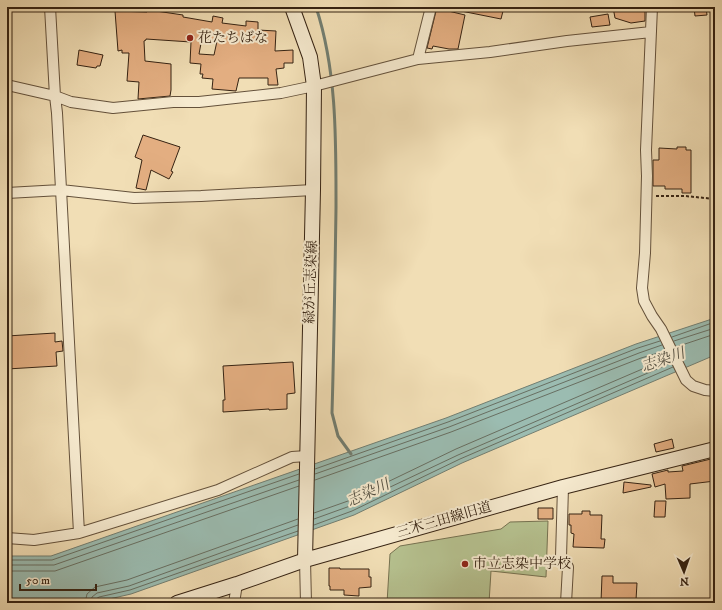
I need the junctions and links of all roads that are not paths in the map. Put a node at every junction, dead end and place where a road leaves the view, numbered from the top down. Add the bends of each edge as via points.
1 (50, 7) edge
2 (292, 7) edge
3 (431, 7) edge
4 (652, 7) edge
5 (651, 32) junction
6 (418, 59) junction
7 (7, 86) edge
8 (314, 86) junction
9 (55, 96) junction
10 (61, 190) junction
11 (313, 190) junction
12 (7, 193) edge
13 (715, 391) edge
14 (715, 449) edge
15 (307, 456) junction
16 (563, 487) junction
17 (79, 533) junction
18 (7, 538) edge
19 (305, 560) junction
20 (237, 584) junction
21 (177, 603) edge
22 (234, 603) edge
23 (306, 603) edge
24 (566, 603) edge

1 - 9 street
2 - 8 street, 緑が丘志染線 via 310,58
3 - 6 street
4 - 5 street
5 - 6 street
5 - 13 street via 642,288 644,301 662,329 686,380 693,386
6 - 8 street
7 - 9 street
8 - 9 street via 257,96 113,108 71,102
8 - 11 street, 緑が丘志染線
9 - 10 street
10 - 11 street via 134,198
10 - 12 street
10 - 17 street
11 - 15 street, 緑が丘志染線
14 - 16 street, 三木三田線旧道
15 - 17 street via 292,458 218,490
15 - 19 street, 緑が丘志染線
16 - 19 street, 三木三田線旧道
16 - 24 street via 561,557 568,567
17 - 18 street via 34,540
19 - 20 street, 三木三田線旧道
19 - 23 street
20 - 21 street, 三木三田線旧道
20 - 22 street

